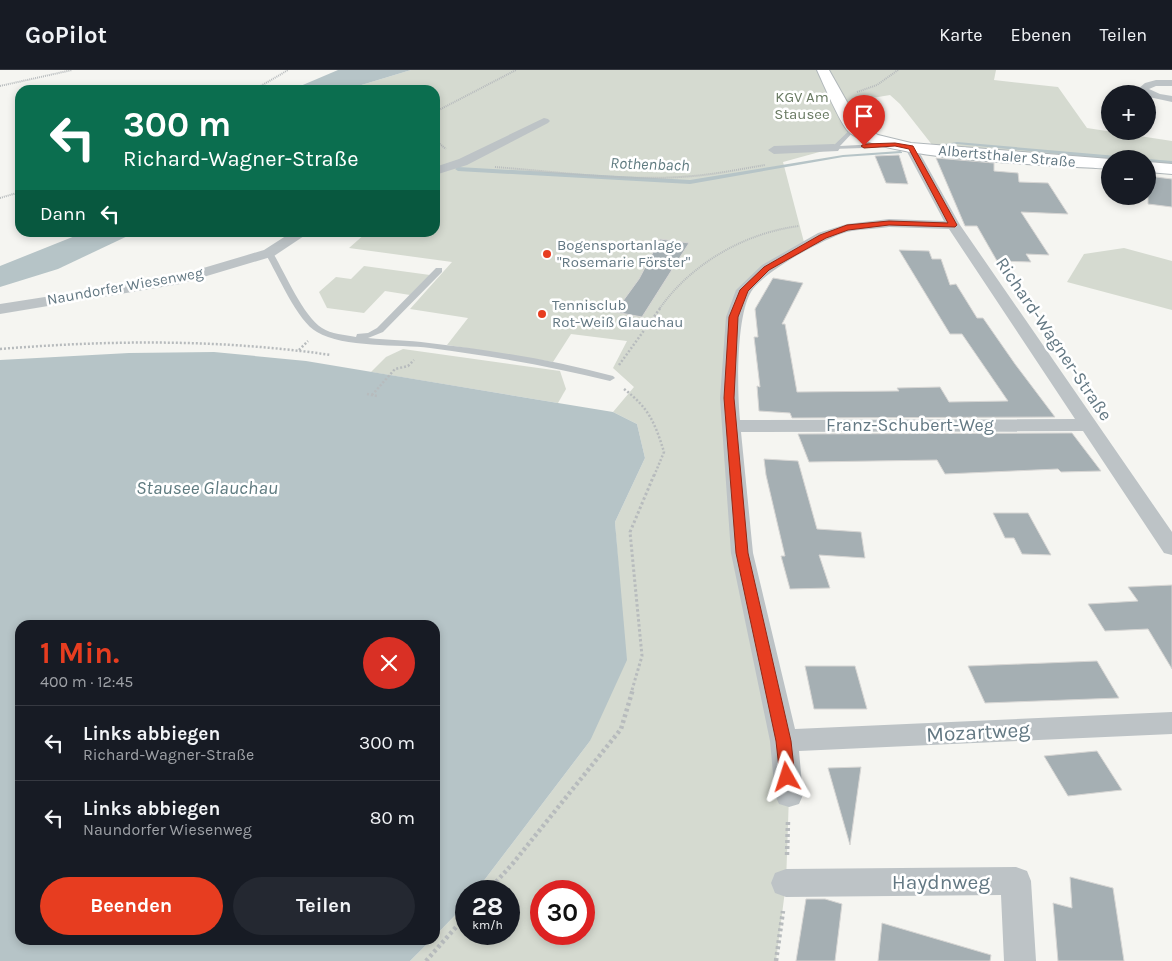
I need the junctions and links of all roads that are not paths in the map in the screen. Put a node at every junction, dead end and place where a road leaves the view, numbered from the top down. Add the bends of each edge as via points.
1 (823, 70) edge
2 (1172, 84) edge
3 (1172, 100) edge
4 (544, 121) dead end
5 (854, 128) junction
6 (903, 146) junction
7 (834, 148) junction
8 (774, 150) dead end
9 (1101, 163) edge
10 (1156, 168) edge
11 (440, 169) edge
12 (1172, 169) edge
13 (953, 225) junction
14 (295, 237) edge
15 (270, 253) junction
16 (438, 270) dead end
17 (0, 309) edge
18 (349, 338) junction
19 (610, 378) road end
20 (1088, 424) junction
21 (731, 426) junction
22 (1172, 548) edge
23 (1172, 723) edge
24 (784, 741) junction
25 (789, 795) dead end
26 (786, 883) dead end
27 (1020, 961) edge

1 - 5 street
2 - 3 street via 1156,83 1143,89 1154,96
4 - 11 street via 463,162
5 - 6 street, Albertsthaler Straße via 872,138
5 - 7 lane
6 - 7 lane
6 - 9 street, Albertsthaler Straße
6 - 13 street, Richard-Wagner-Straße
7 - 8 street
10 - 12 street
13 - 20 street, Richard-Wagner-Straße
13 - 21 street via 889,223 847,228 823,236 767,268 744,290 734,317 729,398
14 - 15 street, Naundorfer Wiesenweg
15 - 17 street, Naundorfer Wiesenweg via 175,281
15 - 18 lane via 302,308 319,330
16 - 18 lane via 380,330
18 - 19 lane via 570,367
20 - 21 street, Franz-Schubert-Weg
20 - 22 street, Richard-Wagner-Straße
21 - 24 street via 742,553
23 - 24 street, Mozartweg
24 - 25 street
26 - 27 street, Haydnweg via 1016,881

